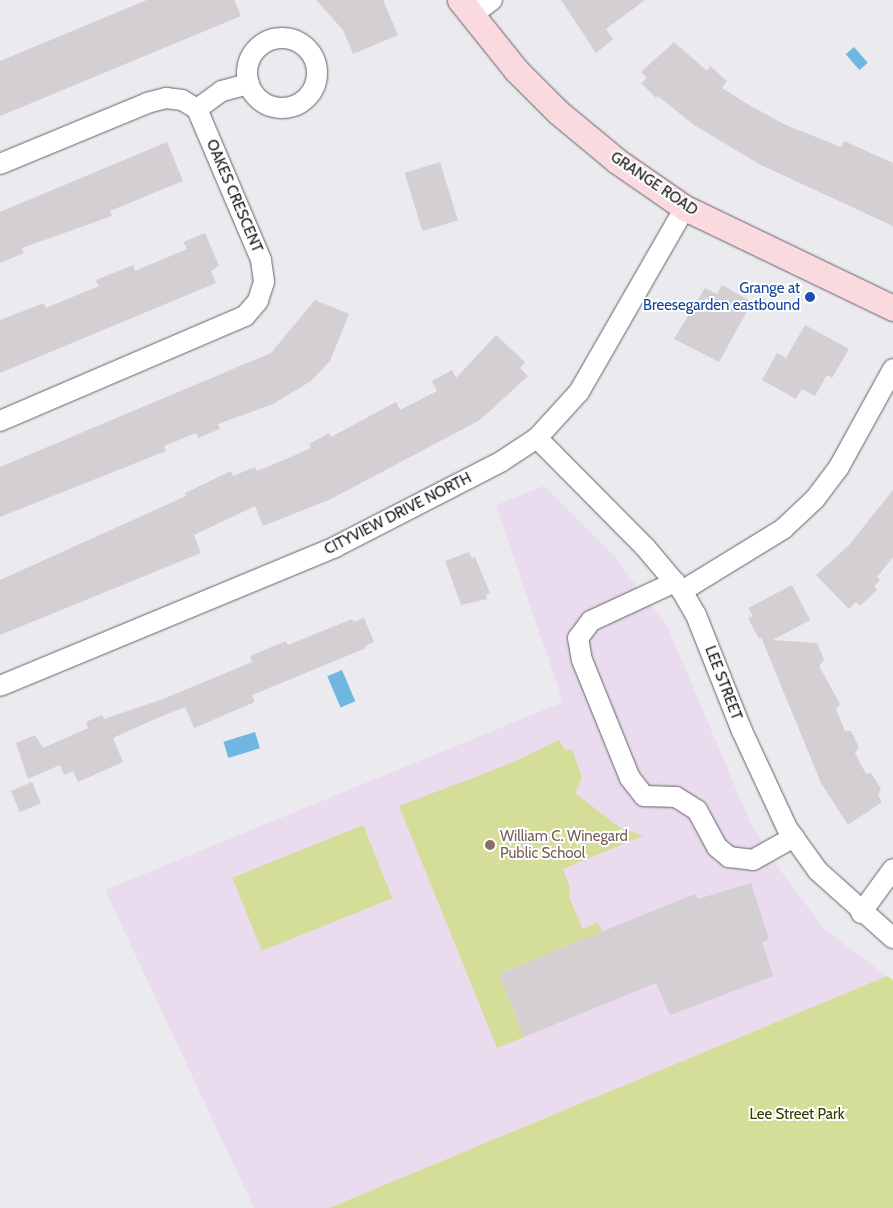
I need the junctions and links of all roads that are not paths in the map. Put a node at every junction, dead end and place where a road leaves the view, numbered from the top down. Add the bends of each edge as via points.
1 (492, 0) edge
2 (466, 8) edge
3 (249, 84) dead end
4 (197, 108) junction
5 (0, 164) edge
6 (685, 208) junction
7 (893, 308) edge
8 (893, 369) edge
9 (0, 421) edge
10 (537, 438) junction
11 (678, 586) junction
12 (0, 686) edge
13 (794, 837) junction
14 (893, 869) edge
15 (861, 913) junction
16 (893, 938) edge

1 - 2 street
2 - 6 main road, GRANGE ROAD via 516,70 558,112 618,161
3 - 4 street via 222,91
4 - 5 street via 182,100 166,98 146,103
4 - 9 street, OAKES CRESCENT via 261,260 264,282 258,301 245,316 228,324
6 - 7 main road, GRANGE ROAD
6 - 10 street, CITYVIEW DRIVE NORTH via 579,392
8 - 11 street via 839,467 816,500 783,529
10 - 11 street, LEE STREET via 645,547
10 - 12 street, CITYVIEW DRIVE NORTH via 485,470 335,547
11 - 13 street, LEE STREET via 696,615 742,731
11 - 13 street via 592,621 578,638 582,660 630,778 644,796 676,797 698,810 717,847 729,857 754,860
13 - 15 street, LEE STREET via 818,871
14 - 15 street
15 - 16 street, LEE STREET

